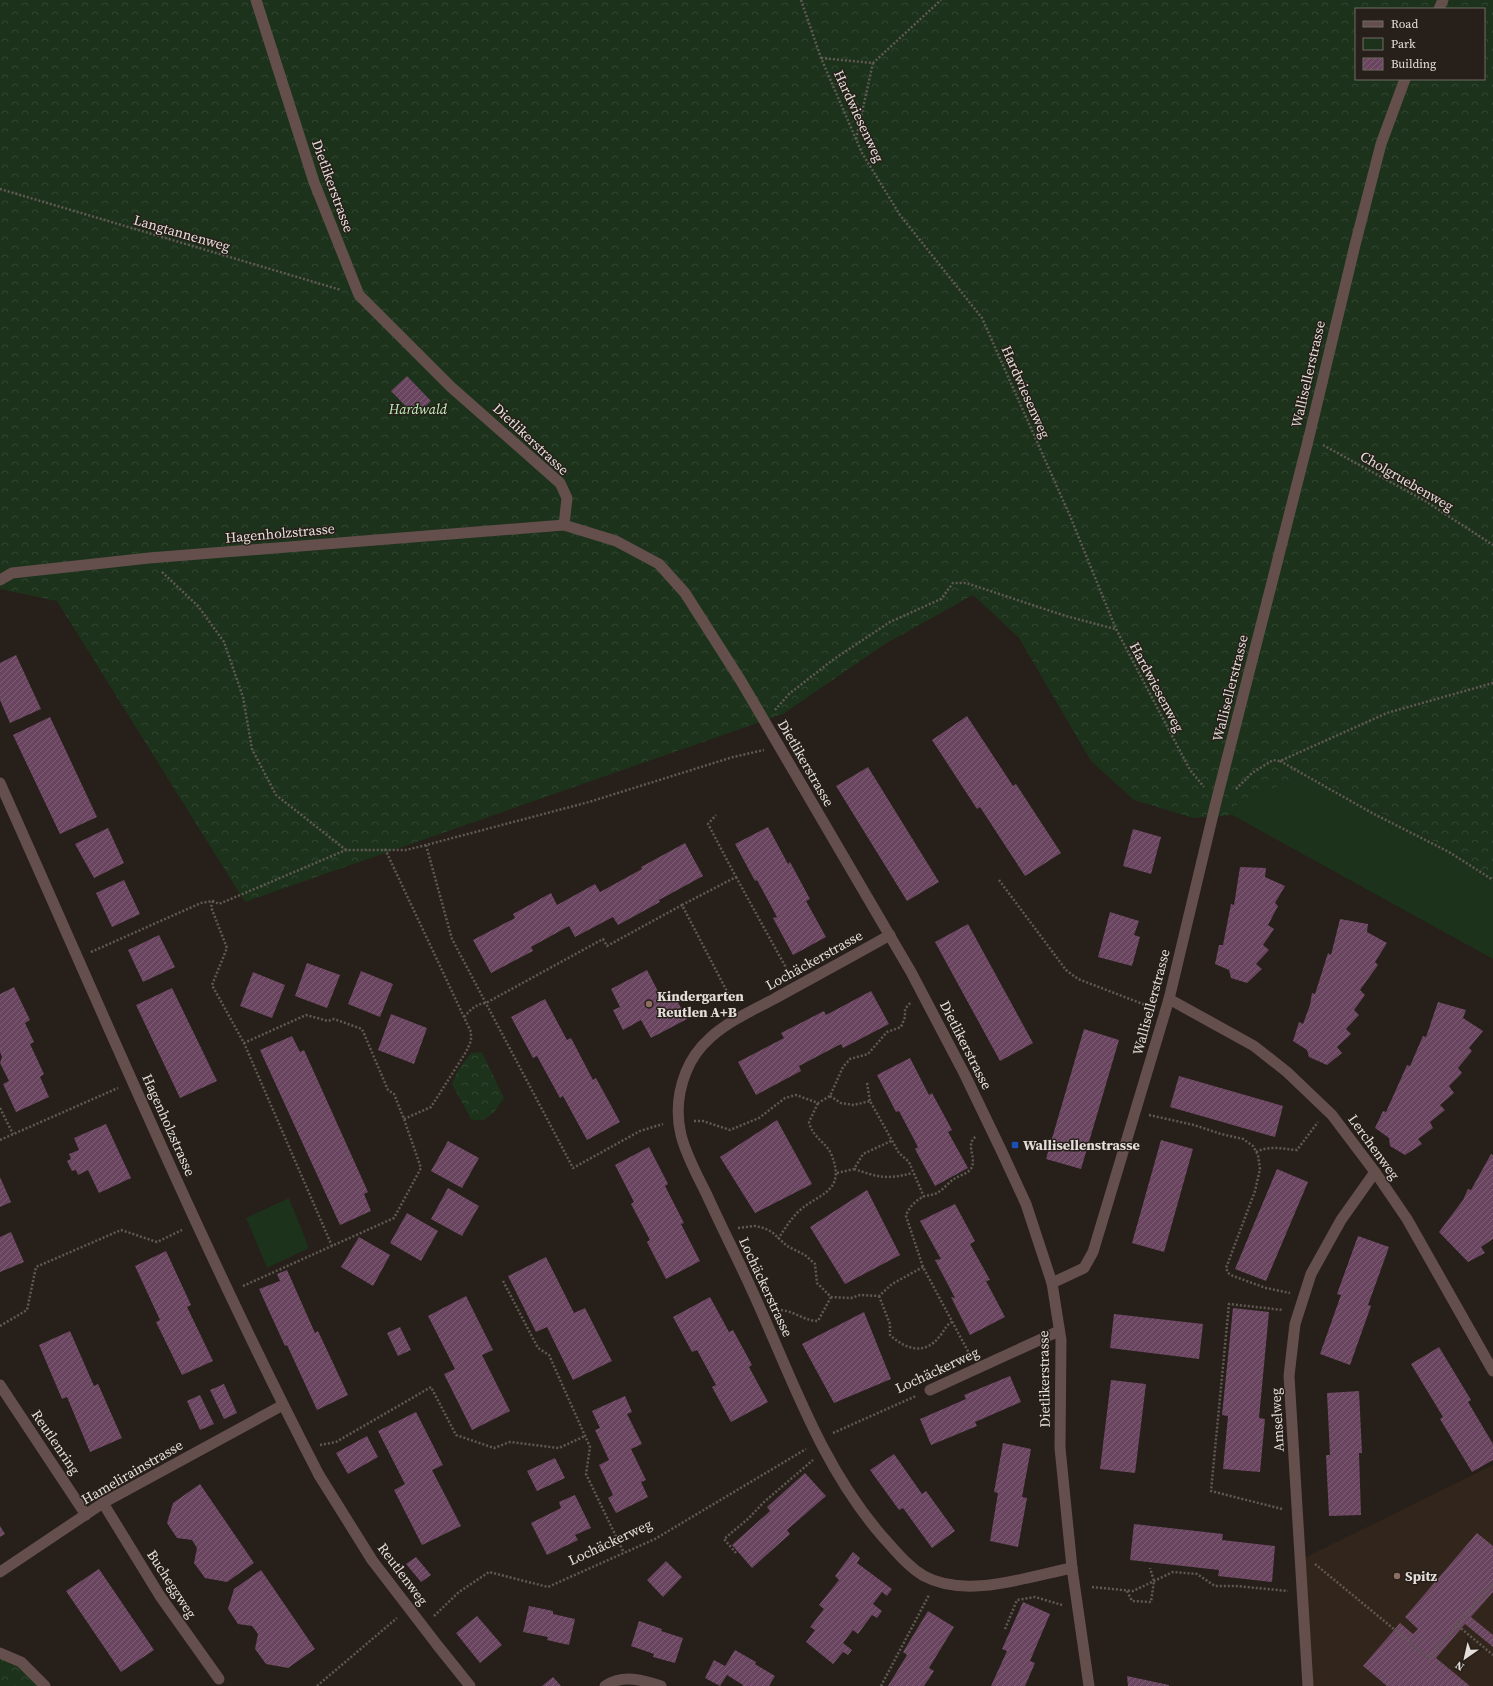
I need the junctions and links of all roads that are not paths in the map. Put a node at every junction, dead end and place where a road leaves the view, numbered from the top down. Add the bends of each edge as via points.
1 (256, 0) edge
2 (1405, 80) edge
3 (564, 525) junction
4 (0, 572) edge
5 (12, 573) junction
6 (0, 580) edge
7 (0, 783) edge
8 (890, 936) junction
9 (1169, 999) junction
10 (1375, 1172) junction
11 (1052, 1283) junction
12 (1059, 1331) junction
13 (1493, 1371) edge
14 (0, 1386) edge
15 (930, 1390) road end
16 (283, 1405) junction
17 (319, 1475) joint
18 (103, 1503) junction
19 (86, 1515) junction
20 (1072, 1568) junction
21 (0, 1572) edge
22 (0, 1653) edge
23 (219, 1679) dead end
24 (45, 1686) edge
25 (470, 1686) edge
26 (605, 1686) edge
27 (661, 1686) edge
28 (1088, 1686) edge
29 (1308, 1686) edge

1 - 3 street, Dietlikerstrasse via 314,182 359,295 452,387 560,483 567,498
2 - 9 street, Wallisellerstrasse via 1381,144 1355,245
3 - 5 street, Hagenholzstrasse via 149,558
3 - 8 street, Dietlikerstrasse via 616,541 658,564 685,593 741,681
4 - 5 street
5 - 6 street, Hagenholzstrasse
7 - 16 street, Hagenholzstrasse via 197,1223
8 - 11 street, Dietlikerstrasse via 965,1075 1002,1152 1026,1204
8 - 20 street, Lochäckerstrasse via 745,1015 711,1037 686,1071 679,1092 678,1119 682,1138 819,1441 840,1479 868,1519 897,1553 925,1576 964,1587 987,1586
9 - 10 street, Lerchenweg via 1254,1046 1287,1072 1335,1118
9 - 11 street, Wallisellerstrasse via 1094,1252 1084,1268
10 - 13 street, Lerchenweg via 1407,1220
10 - 29 street, Amselweg via 1341,1220 1311,1274 1295,1324 1289,1376
11 - 12 street, Dietlikerstrasse
12 - 15 street, Lochäckerweg
12 - 20 street, Dietlikerstrasse via 1060,1448
14 - 19 street, Reutlenring
16 - 17 street, Hagenholzstrasse
16 - 18 street, Hamelirainstrasse
17 - 25 street, Reutlenweg via 372,1560
18 - 19 street, Hamelirainstrasse
18 - 23 street, Bucheggweg via 160,1596
19 - 21 street, Hamelirainstrasse
20 - 28 street, Dietlikerstrasse
22 - 24 street via 21,1662
26 - 27 street via 618,1680 629,1679

